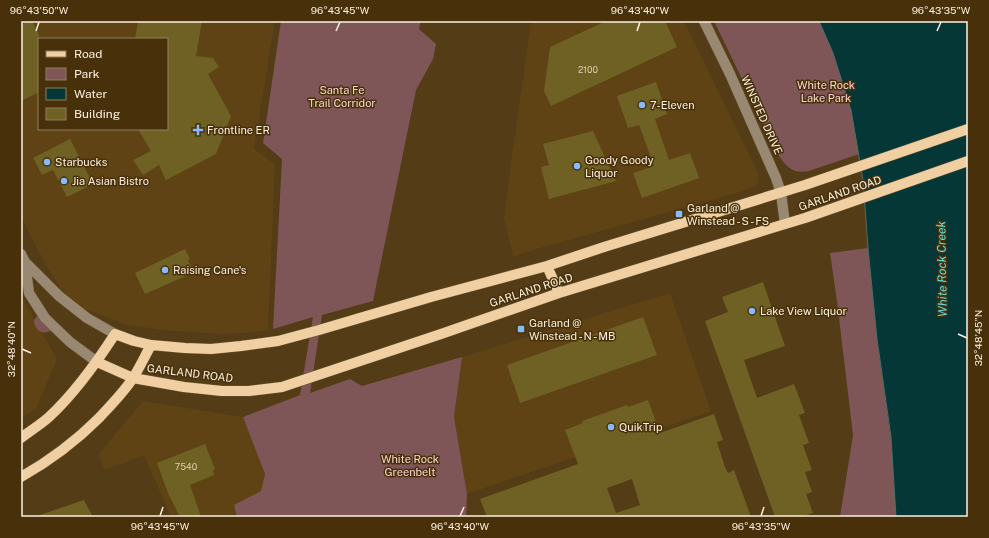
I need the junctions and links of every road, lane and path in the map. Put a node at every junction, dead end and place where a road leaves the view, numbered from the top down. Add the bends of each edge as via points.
1 (704, 21) edge
2 (968, 129) edge
3 (968, 161) edge
4 (781, 193) junction
5 (785, 224) junction
6 (23, 258) edge
7 (547, 266) junction
8 (559, 293) junction
9 (114, 334) junction
10 (151, 345) junction
11 (97, 362) junction
12 (133, 378) junction
13 (21, 438) edge
14 (21, 477) edge

1 - 4 street, WINSTED DRIVE via 754,127
2 - 4 main road, GARLAND ROAD
3 - 5 main road, GARLAND ROAD
4 - 5 street, WINSTED DRIVE
4 - 7 main road, GARLAND ROAD
5 - 8 main road, GARLAND ROAD
6 - 9 street via 59,296 87,318
6 - 11 street via 29,293 46,318 70,342
7 - 8 main road
7 - 10 main road, GARLAND ROAD via 278,341 211,349
8 - 12 main road, GARLAND ROAD via 282,387 222,391
9 - 10 main road, GARLAND ROAD
9 - 11 main road
10 - 12 main road
11 - 12 main road, GARLAND ROAD
11 - 13 main road via 72,395 48,418
12 - 14 main road via 113,404 84,432 53,458

